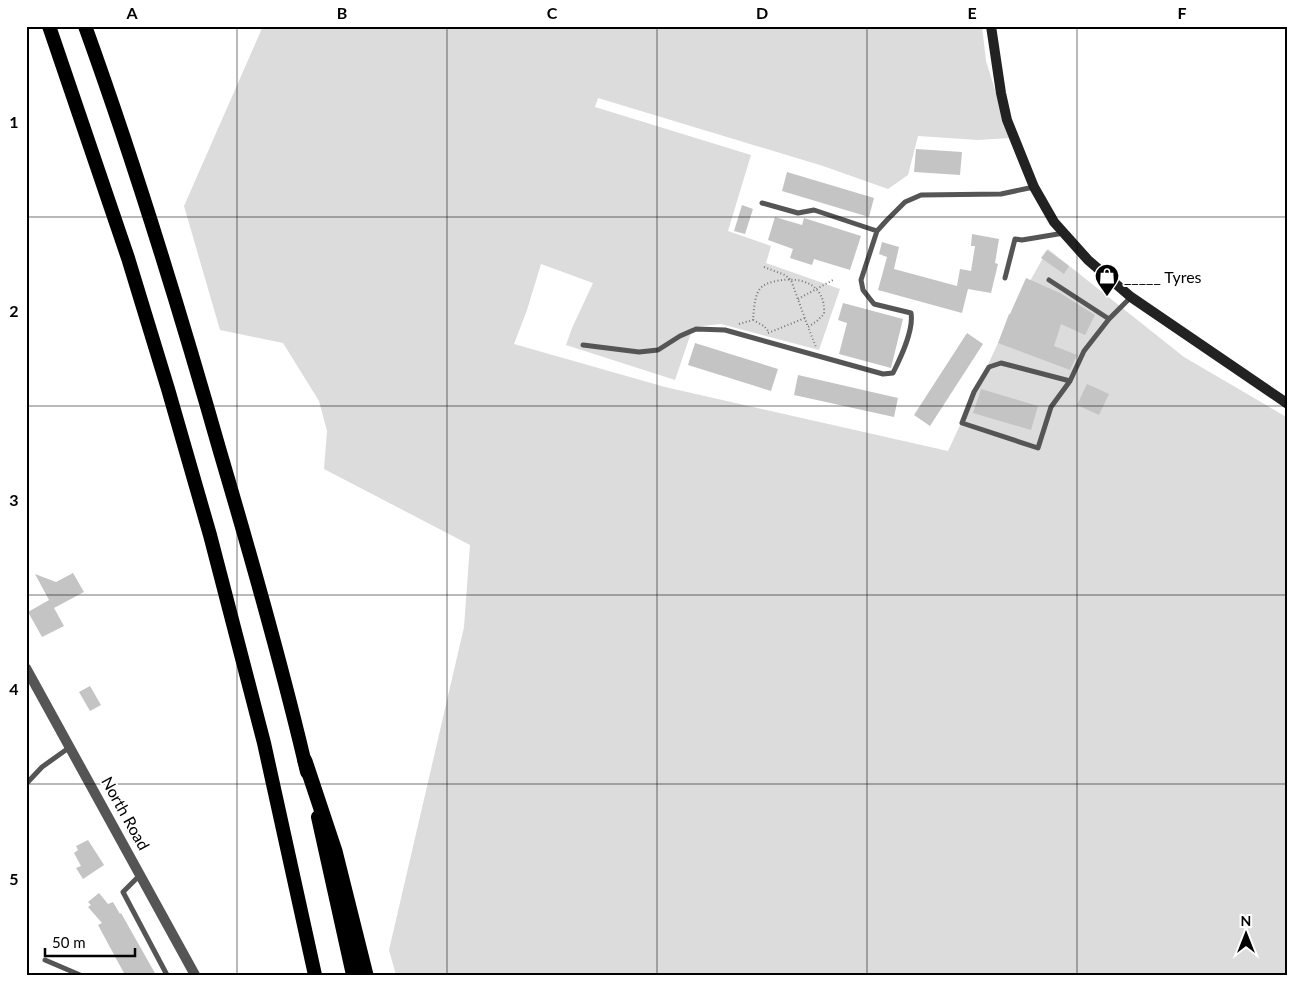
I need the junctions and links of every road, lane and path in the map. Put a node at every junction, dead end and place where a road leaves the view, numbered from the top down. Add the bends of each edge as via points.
1 (50, 26) edge
2 (86, 26) edge
3 (990, 26) edge
4 (1034, 186) junction
5 (762, 203) dead end
6 (876, 231) junction
7 (1064, 233) junction
8 (764, 267) dead end
9 (1005, 278) dead end
10 (791, 280) junction
11 (833, 280) dead end
12 (1049, 280) dead end
13 (816, 289) junction
14 (1131, 297) junction
15 (798, 299) junction
16 (805, 318) junction
17 (1108, 318) junction
18 (753, 320) junction
19 (808, 327) junction
20 (734, 332) junction
21 (769, 332) junction
22 (754, 338) junction
23 (584, 345) dead end
24 (814, 355) junction
25 (1070, 381) junction
26 (1288, 404) edge
27 (26, 668) edge
28 (70, 747) junction
29 (305, 761) junction
30 (26, 784) edge
31 (140, 875) junction
32 (45, 960) dead end
33 (80, 975) edge
34 (167, 975) edge
35 (195, 975) edge
36 (315, 975) edge
37 (353, 975) edge
38 (366, 975) edge

1 - 36 highway via 131,267 210,535 264,743
2 - 29 highway via 189,342
3 - 4 main road via 1007,120
4 - 6 lane via 1001,194 921,195 905,202
4 - 7 main road via 1054,222
5 - 6 lane via 798,213 814,210
6 - 24 lane via 861,280 863,290 874,304 911,313 912,321 900,360 893,373 883,374
7 - 9 lane via 1015,239
7 - 14 main road via 1088,260
8 - 10 path
10 - 13 path via 801,280
10 - 15 path
10 - 18 path via 768,283 760,289
11 - 13 path
12 - 17 lane
13 - 15 path
13 - 19 path via 823,300 824,314
14 - 17 lane
14 - 26 main road
15 - 16 path
16 - 19 path
16 - 21 path
17 - 25 lane via 1084,351
18 - 20 path via 738,324
18 - 21 path
19 - 24 path via 816,347
20 - 22 lane
20 - 23 lane via 696,329 658,350 639,352
21 - 22 path
22 - 24 lane
25 - 25 lane via 1001,363 989,367 974,392 962,423 1038,448 1051,407
27 - 28 street, North Road
28 - 30 lane via 42,767
28 - 31 street, North Road
29 - 37 highway
29 - 38 highway via 334,851
31 - 34 lane via 123,892
31 - 35 street, North Road
32 - 33 lane

